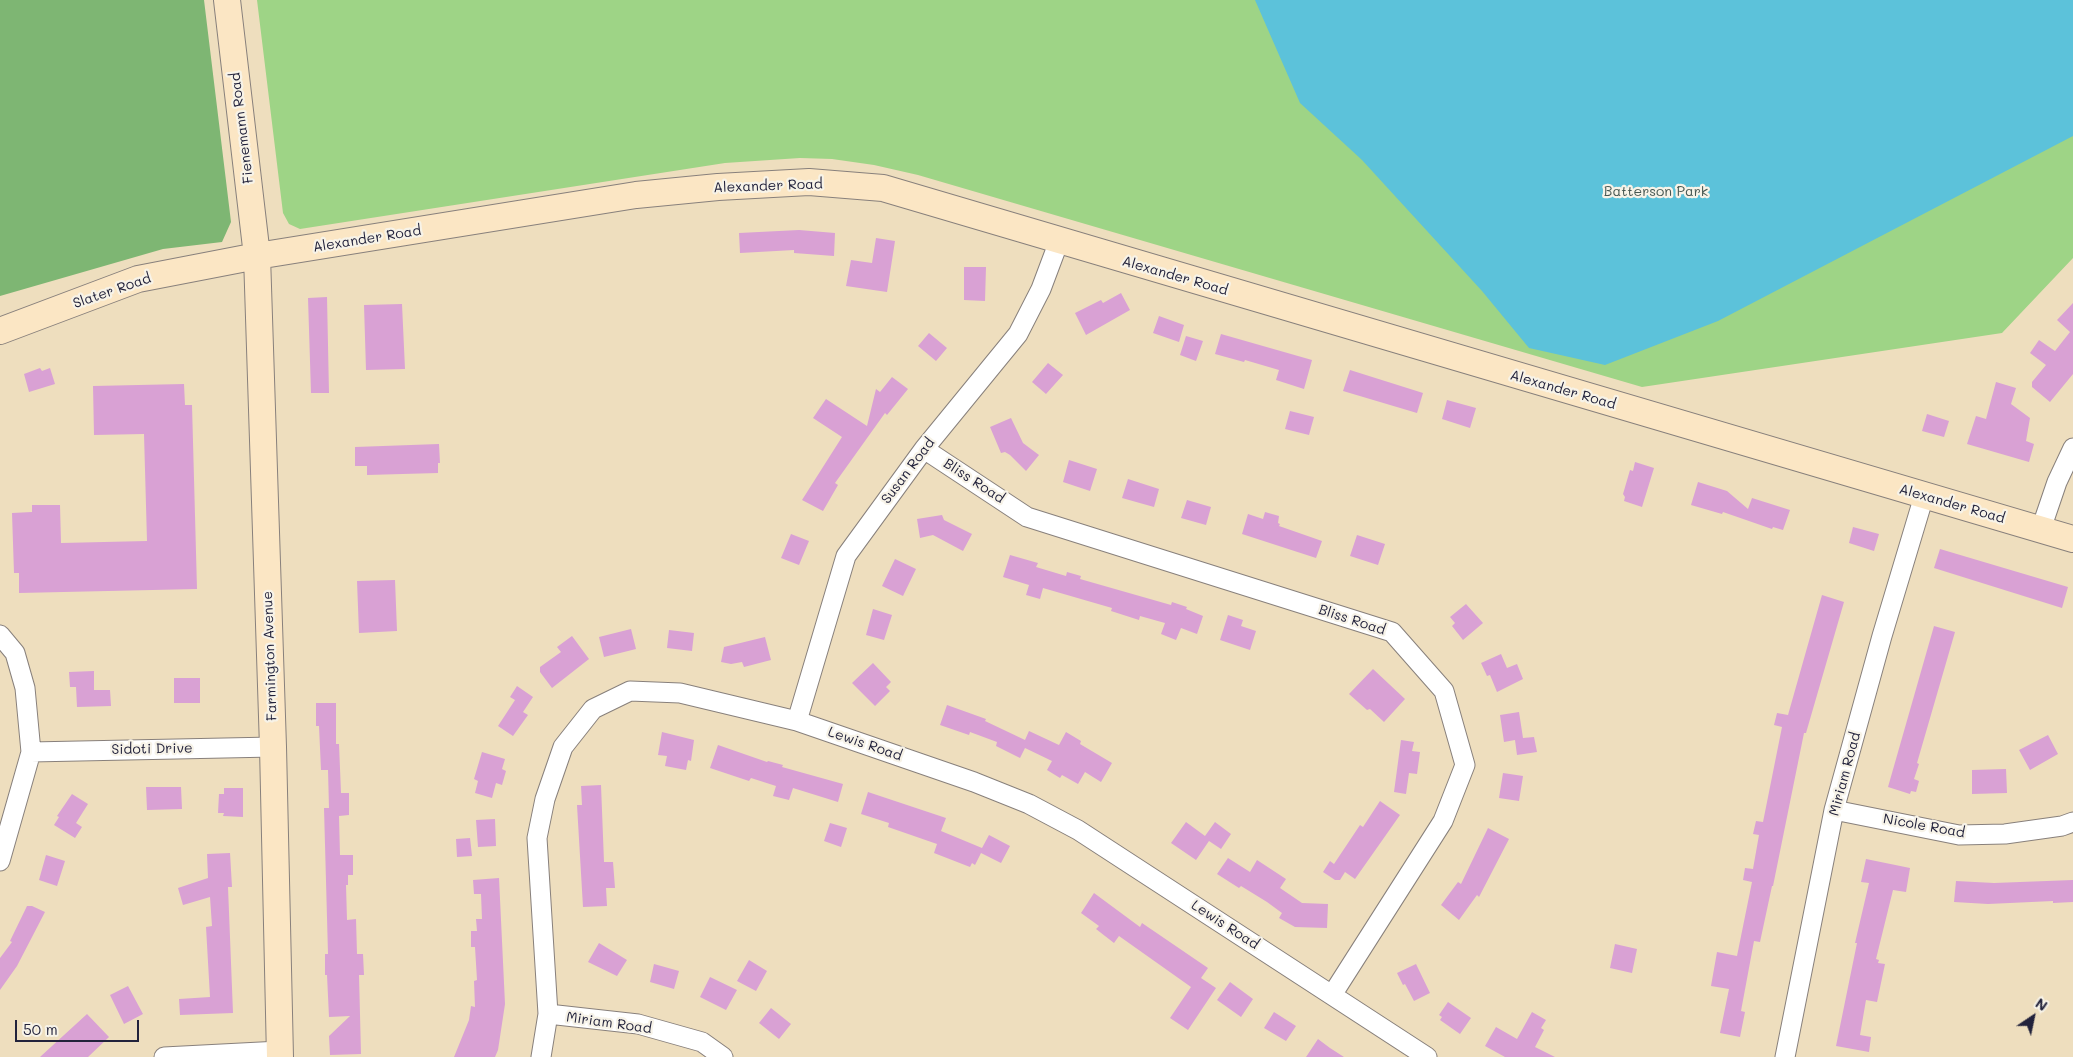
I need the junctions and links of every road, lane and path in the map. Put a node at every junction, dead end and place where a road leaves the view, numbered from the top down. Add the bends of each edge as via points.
1 (227, 0) edge
2 (1059, 241) junction
3 (257, 256) junction
4 (0, 331) edge
5 (2073, 448) edge
6 (924, 449) junction
7 (1924, 496) junction
8 (2041, 529) junction
9 (2073, 539) edge
10 (0, 636) edge
11 (798, 721) junction
12 (273, 747) junction
13 (31, 752) junction
14 (1834, 810) junction
15 (2073, 822) edge
16 (0, 861) edge
17 (1332, 995) junction
18 (548, 1014) junction
19 (280, 1054) edge
20 (164, 1057) edge
21 (540, 1057) edge
22 (723, 1057) edge
23 (1428, 1057) edge
24 (1785, 1057) edge

1 - 3 street, Fienemann Road
2 - 3 street, Alexander Road via 883,188 809,182 636,195
2 - 6 street, Susan Road via 1041,289 1018,334
2 - 7 street, Alexander Road
3 - 4 street, Slater Road via 138,279
3 - 12 street, Farmington Avenue
5 - 8 street
6 - 11 street, Susan Road via 846,556
6 - 17 street, Bliss Road via 1027,517 1392,632 1444,691 1465,765 1443,821
7 - 8 street, Alexander Road
7 - 14 street, Miriam Road
8 - 9 street, Alexander Road
10 - 13 street via 15,653 25,688
11 - 17 street, Lewis Road via 1029,804 1078,830
11 - 18 street, Lewis Road via 680,693 630,691 594,709 563,747 545,800 537,838
12 - 13 street, Sidoti Drive
12 - 19 street, Farmington Avenue
13 - 16 street
14 - 15 street, Nicole Road via 1959,834 2005,834
14 - 24 street, Miriam Road
17 - 23 street, Lewis Road
18 - 21 street, Lewis Road
18 - 22 street, Miriam Road via 638,1024 702,1042
19 - 20 street

